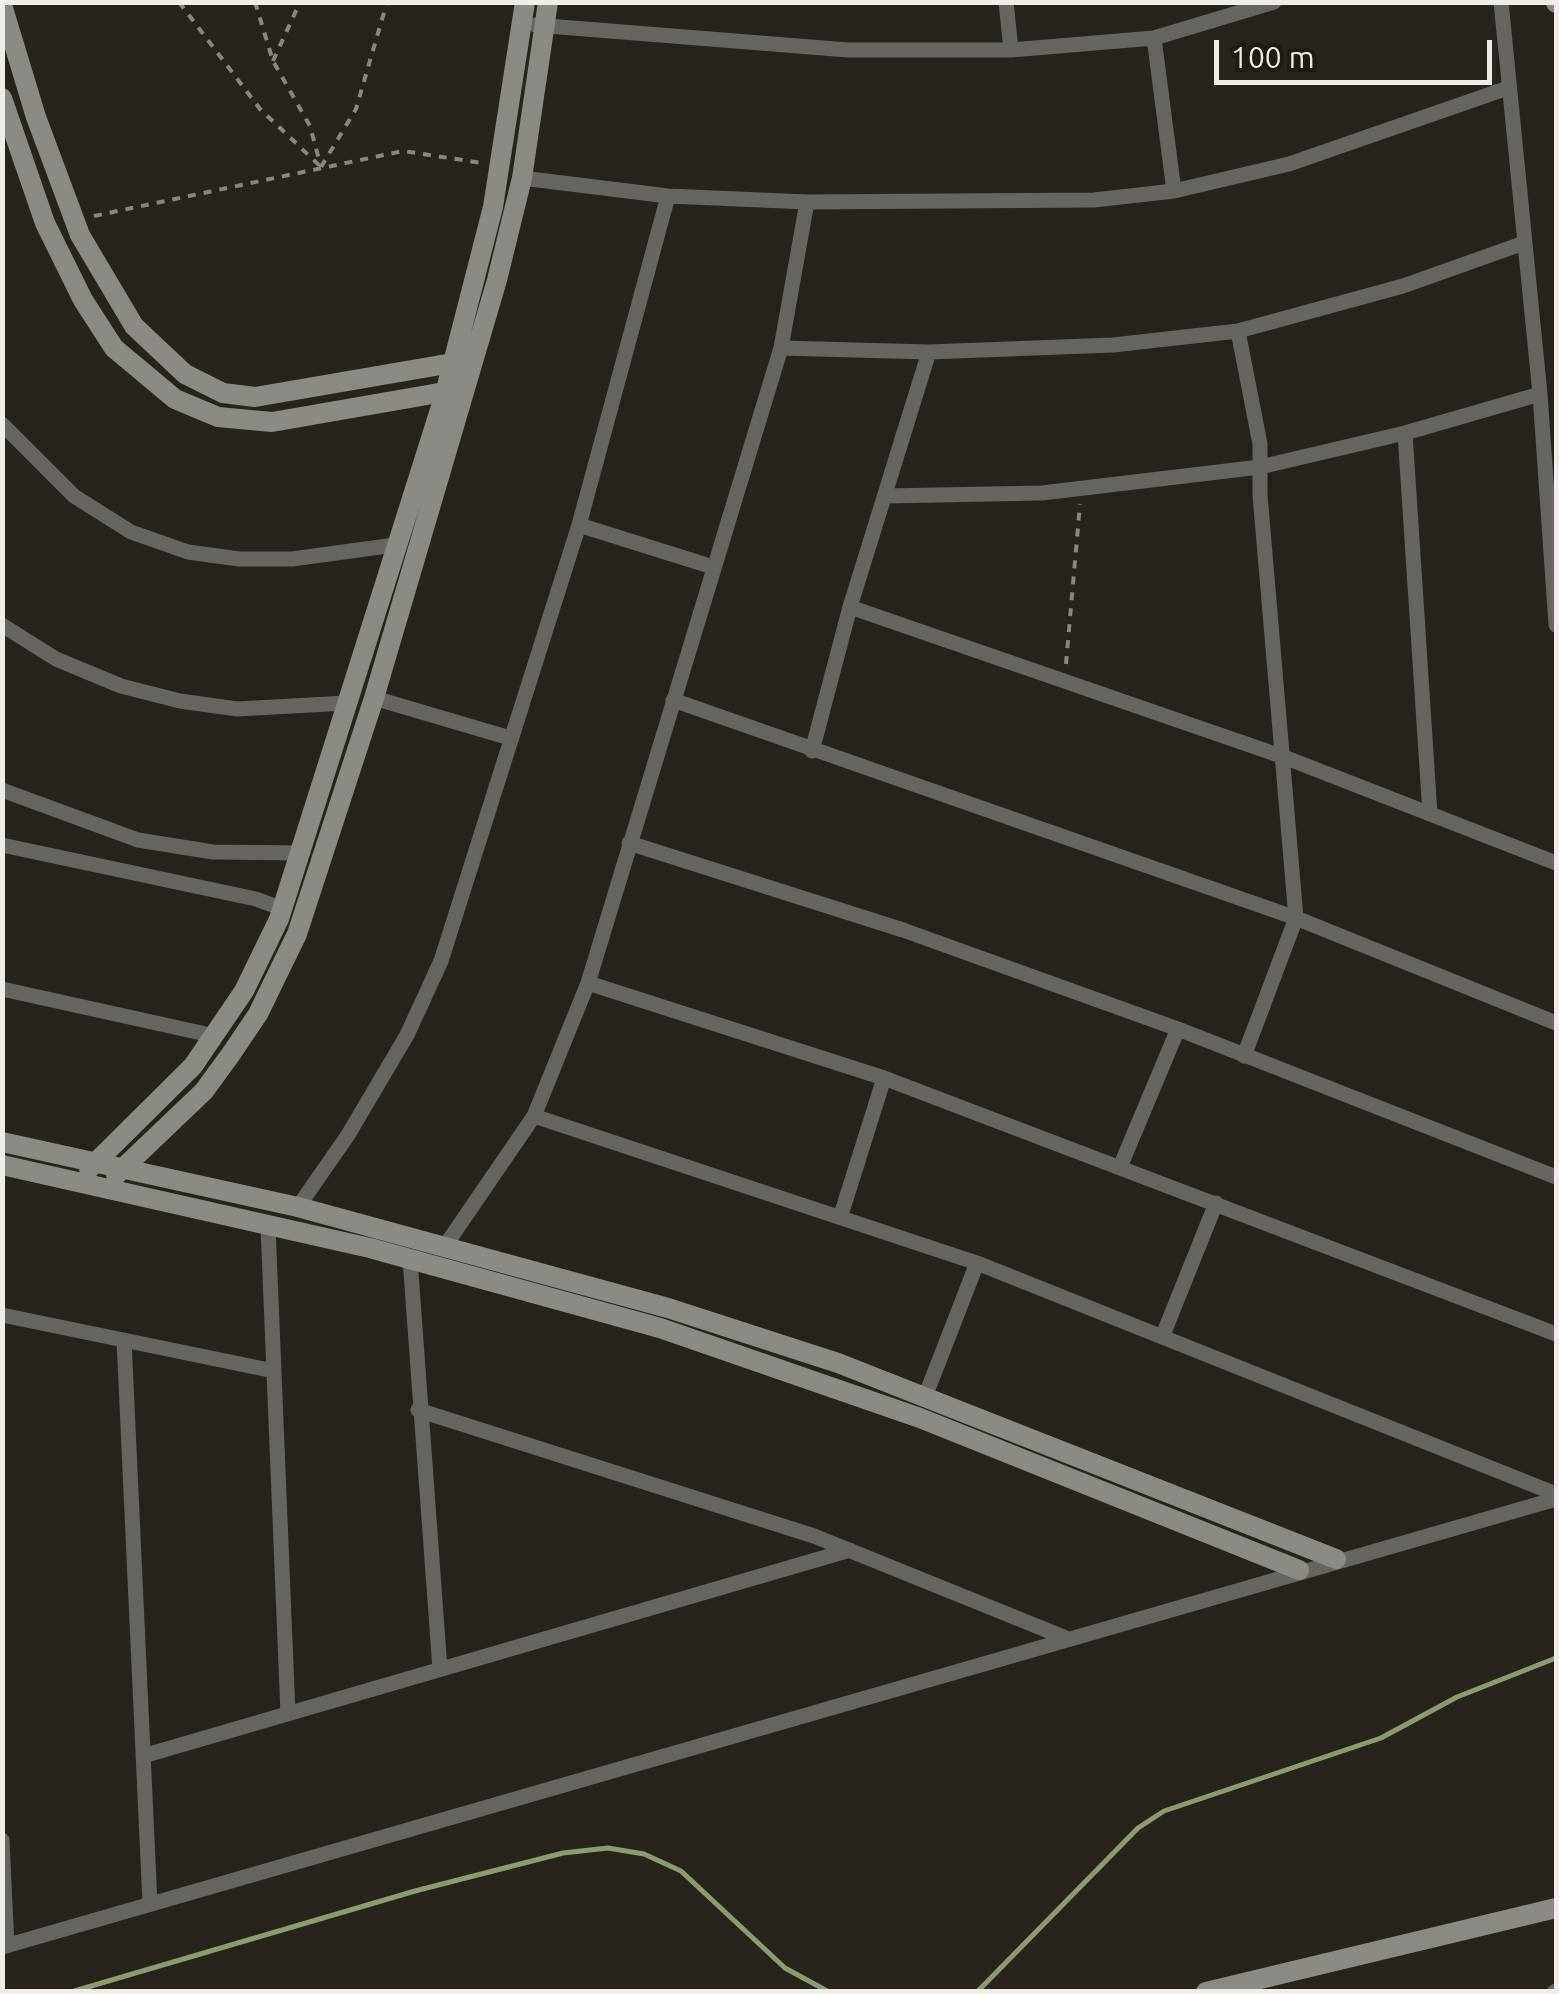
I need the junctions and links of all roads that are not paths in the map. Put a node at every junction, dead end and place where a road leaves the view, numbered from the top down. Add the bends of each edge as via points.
1 (548, 2) edge
2 (1006, 2) edge
3 (1274, 2) edge
4 (1501, 2) edge
5 (2, 5) edge
6 (524, 13) edge
7 (546, 26) junction
8 (1154, 38) junction
9 (1011, 50) junction
10 (1508, 88) junction
11 (5, 112) edge
12 (522, 178) junction
13 (1174, 191) junction
14 (668, 196) junction
15 (807, 202) junction
16 (1524, 243) junction
17 (1238, 332) junction
18 (781, 348) junction
19 (929, 352) junction
20 (461, 361) junction
21 (454, 391) junction
22 (1540, 394) junction
23 (4, 428) edge
24 (1405, 434) junction
25 (1260, 468) junction
26 (886, 496) junction
27 (579, 525) junction
28 (396, 544) junction
29 (713, 567) junction
30 (850, 607) junction
31 (2, 625) edge
32 (1556, 625) edge
33 (374, 698) junction
34 (673, 700) junction
35 (347, 703) junction
36 (510, 738) junction
37 (812, 751) junction
38 (1284, 757) junction
39 (2, 790) edge
40 (1430, 814) junction
41 (630, 843) junction
42 (2, 845) edge
43 (302, 854) junction
44 (1556, 863) edge
45 (282, 910) junction
46 (1296, 918) junction
47 (588, 983) junction
48 (2, 989) edge
49 (1556, 1023) edge
50 (1178, 1030) junction
51 (215, 1036) junction
52 (1244, 1056) junction
53 (884, 1078) junction
54 (534, 1116) junction
55 (2, 1142) edge
56 (95, 1162) junction
57 (2, 1165) edge
58 (1120, 1166) junction
59 (122, 1168) junction
60 (1556, 1177) edge
61 (76, 1181) junction
62 (104, 1188) junction
63 (1216, 1203) junction
64 (298, 1207) junction
65 (841, 1214) junction
66 (268, 1226) junction
67 (445, 1246) junction
68 (410, 1259) junction
69 (977, 1263) junction
70 (2, 1316) edge
71 (722, 1325) junction
72 (1556, 1334) edge
73 (1163, 1335) junction
74 (124, 1340) junction
75 (716, 1346) junction
76 (274, 1371) junction
77 (925, 1396) junction
78 (418, 1410) junction
79 (1556, 1496) edge
80 (850, 1550) junction
81 (1336, 1559) junction
82 (1299, 1570) junction
83 (1066, 1638) junction
84 (440, 1670) junction
85 (288, 1714) junction
86 (144, 1756) junction
87 (2, 1840) edge
88 (150, 1904) junction
89 (1556, 1908) edge
90 (5, 1946) edge
91 (1206, 1992) edge

1 - 7 street
2 - 9 street
3 - 8 street
4 - 10 street
5 - 20 street via 75,220 116,302 186,374 223,393 255,397
6 - 7 street
6 - 20 street
7 - 9 street via 848,50
7 - 12 street
8 - 9 street
8 - 13 street
10 - 13 street via 1289,164
10 - 16 street
11 - 21 street via 45,223 83,300 114,348 175,400 218,417 272,422
12 - 14 street
12 - 20 street
13 - 15 street via 1012,204
14 - 15 street
14 - 27 street
15 - 18 street
16 - 17 street via 1403,286
16 - 22 street
17 - 19 street via 1113,346
17 - 25 street
18 - 19 street
18 - 29 street
19 - 26 street
20 - 21 street
21 - 28 street
21 - 33 street
22 - 24 street
22 - 32 street
23 - 28 street via 74,496 131,532 188,552 292,559
24 - 25 street
24 - 40 street
25 - 26 street via 1082,490
25 - 38 street
26 - 30 street
27 - 29 street
27 - 36 street
28 - 35 street
29 - 34 street
30 - 37 street
30 - 38 street
31 - 35 street via 56,659 180,701 237,709
33 - 36 street
33 - 59 street via 297,934 271,990 204,1091
34 - 37 street
34 - 41 street
35 - 43 street
36 - 64 street via 434,976 407,1036
37 - 46 street
38 - 40 street
38 - 46 street
39 - 43 street via 138,840 213,852
40 - 44 street
41 - 47 street
41 - 50 street via 903,930
42 - 45 street
43 - 45 street
45 - 51 street
46 - 49 street
46 - 52 street
47 - 53 street
47 - 54 street
48 - 51 street
50 - 52 street
50 - 58 street
51 - 56 street
52 - 60 street
53 - 58 street
53 - 65 street
54 - 65 street
54 - 67 street
55 - 56 street
56 - 59 street
56 - 61 street
57 - 61 street
58 - 63 street
59 - 62 street
59 - 64 street
61 - 62 street
62 - 66 street
63 - 72 street
63 - 73 street
64 - 67 street
65 - 69 street
66 - 68 street
66 - 76 street
67 - 71 street
68 - 75 street
68 - 78 street
69 - 73 street
69 - 77 street
70 - 74 street
71 - 75 street
71 - 77 street
73 - 79 street
74 - 76 street
74 - 86 street
75 - 82 street via 920,1418
76 - 85 street
77 - 81 street
78 - 80 street
78 - 84 street
79 - 81 street
80 - 83 street
80 - 84 street
81 - 82 street
82 - 83 street
83 - 88 street
84 - 85 street
85 - 86 street
86 - 88 street
87 - 90 street
88 - 90 street
89 - 91 street

